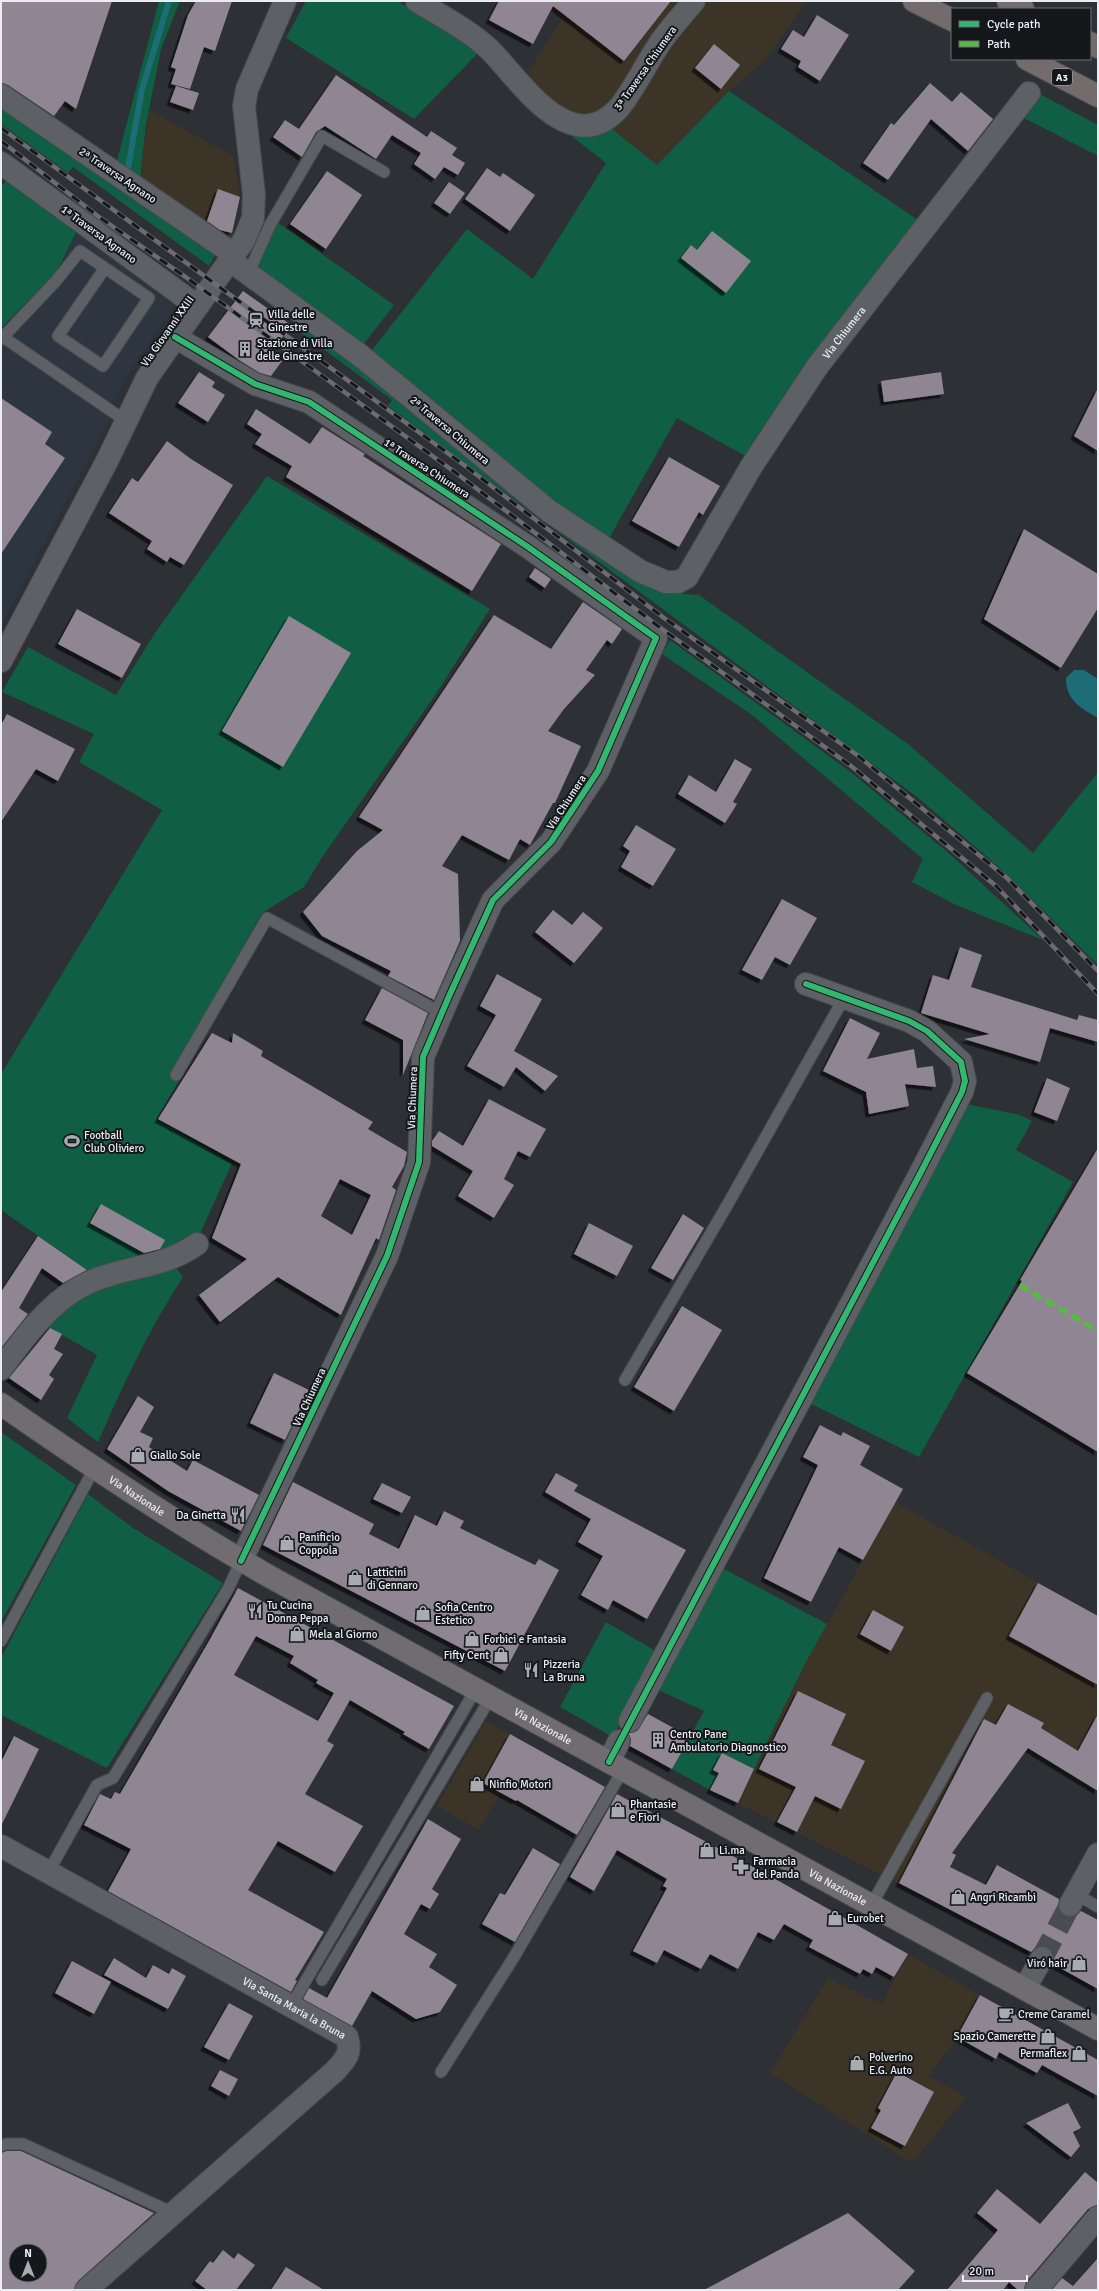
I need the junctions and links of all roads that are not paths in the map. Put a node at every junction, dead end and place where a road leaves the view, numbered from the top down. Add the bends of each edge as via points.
1 (285, 1) edge
2 (417, 1) edge
3 (694, 1) edge
4 (914, 1) edge
5 (1008, 1) edge
6 (1021, 8) edge
7 (951, 20) edge
8 (1028, 60) edge
9 (1028, 93) dead end
10 (1, 95) edge
11 (1098, 96) edge
12 (3, 167) edge
13 (384, 172) dead end
14 (233, 258) junction
15 (105, 268) junction
16 (248, 274) junction
17 (196, 306) junction
18 (175, 337) junction
19 (2, 338) edge
20 (126, 421) junction
21 (678, 582) joint
22 (656, 638) joint
23 (1, 661) edge
24 (806, 984) dead end
25 (844, 998) junction
26 (442, 1012) junction
27 (176, 1076) dead end
28 (197, 1244) dead end
29 (1, 1369) edge
30 (625, 1380) dead end
31 (1, 1404) edge
32 (94, 1469) junction
33 (241, 1561) junction
34 (1, 1641) edge
35 (483, 1693) junction
36 (987, 1698) dead end
37 (630, 1721) dead end
38 (619, 1741) dead end
39 (616, 1766) junction
40 (1, 1846) edge
41 (1098, 1854) edge
42 (48, 1873) junction
43 (1073, 1900) joint
44 (872, 1904) junction
45 (1098, 1907) edge
46 (1042, 1958) tunnel mouth
47 (322, 1980) dead end
48 (1025, 1988) junction
49 (291, 2006) junction
50 (1098, 2029) edge
51 (442, 2072) dead end
52 (1, 2146) edge
53 (173, 2213) junction
54 (1098, 2217) edge
55 (86, 2290) edge
56 (1036, 2290) edge

1 - 14 street, Via Giovanni XXIII via 247,89 244,106 254,195 253,218
2 - 3 street, 3ª Traversa Chiumera via 489,49 539,105 551,114 575,124 594,125 618,109 659,44
4 - 7 highway
5 - 6 highway
8 - 11 highway, A3
9 - 21 street, Via Chiumera via 817,367 751,467 687,577
10 - 14 street, 2ª Traversa Agnano
12 - 17 street, 1ª Traversa Agnano
13 - 16 lane via 322,136 270,225
14 - 16 street, 2ª Traversa Chiumera
14 - 17 street, Via Giovanni XXIII
15 - 15 lane via 150,298 103,366 58,336
15 - 19 lane via 80,251 56,281
16 - 21 street, 2ª Traversa Chiumera via 361,356 548,511 640,571 666,582
17 - 18 street, Via Giovanni XXIII
18 - 20 street, Via Giovanni XXIII via 147,378
18 - 22 street, 1ª Traversa Chiumera via 255,384 309,402 528,547
19 - 20 lane
20 - 23 street, Via Giovanni XXIII via 107,462
22 - 26 street, Via Chiumera via 598,771 551,842 493,900
24 - 25 street
25 - 30 lane via 726,1209
25 - 37 street via 909,1021 927,1031 961,1062 965,1081 922,1170
26 - 27 lane via 267,918
26 - 33 street, Via Chiumera via 424,1057 419,1162 400,1224
28 - 29 street via 181,1256 102,1277 62,1299 32,1327
31 - 32 main road, Via Nazionale
32 - 33 main road, Via Nazionale
32 - 34 lane
33 - 35 main road, Via Nazionale
33 - 42 lane via 228,1589 113,1778 97,1785
35 - 39 main road, Via Nazionale
35 - 47 lane
35 - 49 lane
36 - 44 lane
38 - 39 street
39 - 44 main road, Via Nazionale
39 - 51 lane via 514,1956
40 - 42 street, Via Santa Maria la Bruna
41 - 43 street
42 - 49 street, Via Santa Maria la Bruna
43 - 45 lane
44 - 48 main road, Via Nazionale
46 - 48 street
48 - 50 main road, Via Nazionale
49 - 53 street, Via Santa Maria la Bruna via 347,2037 350,2047 348,2057
52 - 53 lane via 23,2144
53 - 55 street, Via Santa Maria la Bruna
54 - 56 street

